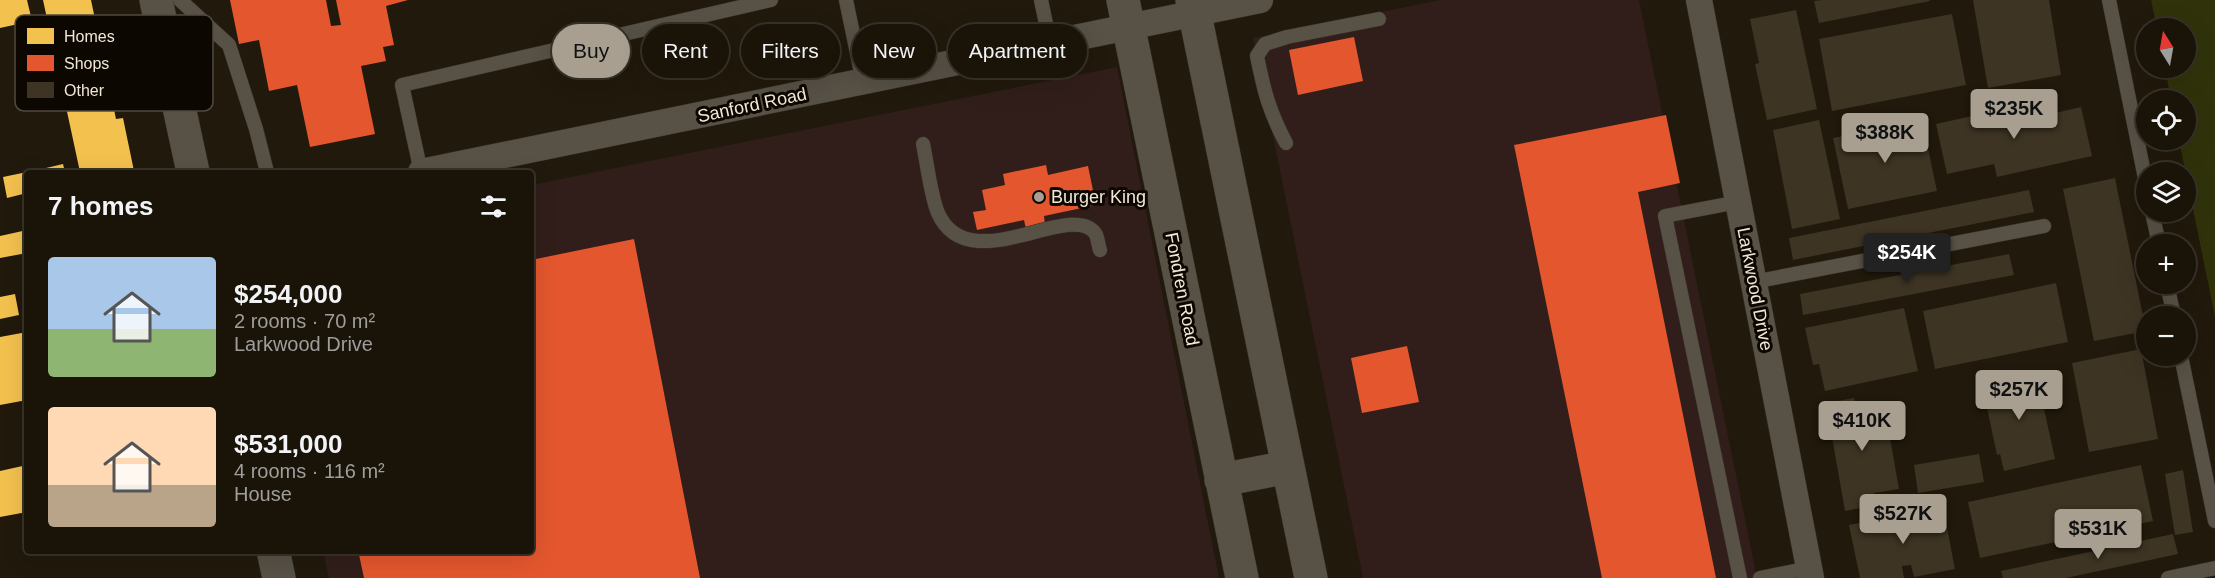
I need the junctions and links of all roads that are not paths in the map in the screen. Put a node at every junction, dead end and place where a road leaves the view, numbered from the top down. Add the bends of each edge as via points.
1 (156, 0) edge
2 (180, 0) edge
3 (771, 0) edge
4 (846, 0) edge
5 (1041, 0) edge
6 (1260, 0) edge
7 (2109, 0) edge
8 (1705, 1) edge
9 (1193, 7) edge
10 (1125, 14) edge
11 (159, 15) edge
12 (196, 15) edge
13 (1378, 19) dead end
14 (1046, 24) edge
15 (1087, 29) edge
16 (213, 30) edge
17 (948, 64) edge
18 (863, 82) junction
19 (180, 111) edge
20 (1286, 143) dead end
21 (923, 144) dead end
22 (2142, 162) edge
23 (193, 170) edge
24 (266, 170) edge
25 (421, 170) edge
26 (431, 170) edge
27 (1738, 202) junction
28 (2043, 226) dead end
29 (1100, 250) dead end
30 (1753, 282) junction
31 (2183, 366) edge
32 (1288, 467) junction
33 (1221, 480) junction
34 (2215, 521) edge
35 (274, 554) edge
36 (2215, 568) edge
37 (1810, 573) edge
38 (279, 578) edge
39 (1242, 578) edge
40 (1311, 578) edge
41 (1740, 578) edge
42 (1760, 578) edge
43 (2168, 578) edge

1 - 11 main road
2 - 12 lane
3 - 25 lane via 402,85
4 - 18 lane
5 - 14 lane
6 - 9 street, Sanford Road
7 - 22 lane
8 - 27 street, Larkwood Drive
9 - 10 street, Sanford Road
9 - 32 main road
10 - 15 street, Sanford Road
10 - 33 main road, Fondren Road
13 - 20 lane via 1265,44 1257,56 1264,93
16 - 24 lane via 229,45
17 - 18 street, Sanford Road
18 - 26 street, Sanford Road
19 - 23 main road
21 - 29 lane via 938,213 962,238 984,242 1083,225 1095,233
27 - 30 street, Larkwood Drive
27 - 41 lane via 1665,216
28 - 30 lane
30 - 37 street, Larkwood Drive
31 - 34 lane
32 - 33 main road
32 - 40 main road
33 - 39 main road, Fondren Road
35 - 38 main road
36 - 43 lane
37 - 42 lane

